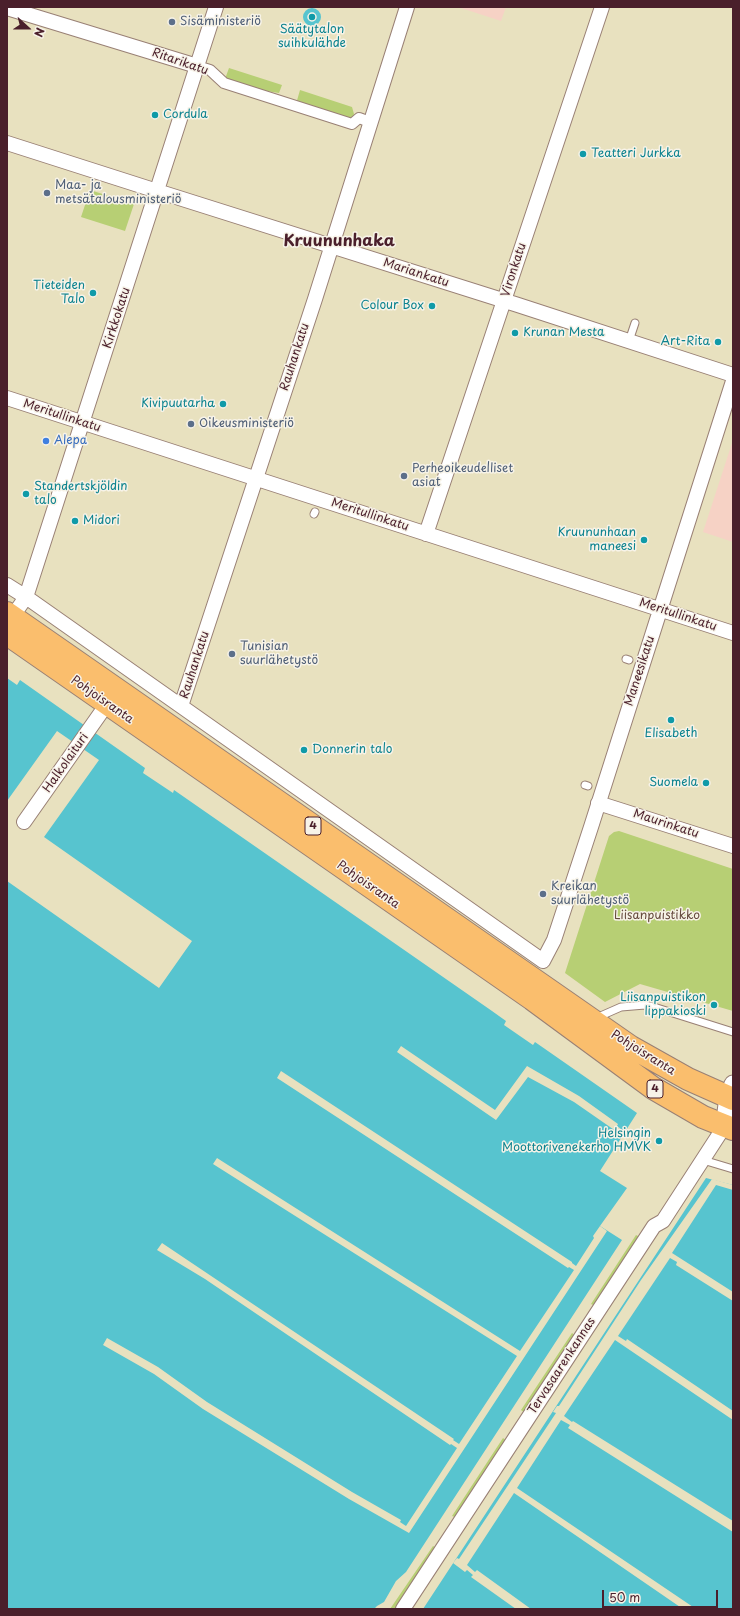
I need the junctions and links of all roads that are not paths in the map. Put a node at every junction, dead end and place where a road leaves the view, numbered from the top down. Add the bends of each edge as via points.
1 (216, 7) edge
2 (407, 7) edge
3 (602, 7) edge
4 (7, 8) edge
5 (197, 66) junction
6 (370, 122) junction
7 (7, 143) edge
8 (157, 192) junction
9 (331, 246) junction
10 (504, 300) junction
11 (635, 322) dead end
12 (629, 341) junction
13 (733, 375) edge
14 (733, 381) edge
15 (7, 398) edge
16 (83, 422) junction
17 (256, 478) junction
18 (426, 534) junction
19 (7, 585) edge
20 (26, 597) junction
21 (660, 608) junction
22 (8, 622) edge
23 (733, 633) edge
24 (108, 704) junction
25 (181, 706) junction
26 (598, 803) junction
27 (24, 822) dead end
28 (733, 846) edge
29 (592, 1020) junction
30 (733, 1032) edge
31 (732, 1094) edge
32 (730, 1125) edge
33 (703, 1160) junction
34 (733, 1169) edge
35 (403, 1609) edge

1 - 5 street, Kirkkokatu
2 - 6 street, Rauhankatu
3 - 10 street, Vironkatu
4 - 5 street, Ritarikatu
5 - 6 street, Ritarikatu via 210,70 224,82 352,124 359,118
5 - 8 street, Kirkkokatu
6 - 9 street, Rauhankatu
7 - 8 street, Mariankatu
8 - 9 street, Mariankatu
8 - 16 street, Kirkkokatu
9 - 10 street, Mariankatu
9 - 17 street, Rauhankatu
10 - 12 street, Mariankatu
10 - 18 street, Vironkatu
11 - 12 lane
12 - 13 street, Mariankatu
14 - 21 street, Maneesikatu
15 - 16 street, Meritullinkatu
16 - 17 street, Meritullinkatu
16 - 20 street, Kirkkokatu
17 - 18 street, Meritullinkatu
17 - 25 street, Rauhankatu
18 - 21 street, Meritullinkatu
19 - 20 street
20 - 22 street, Kirkkokatu
20 - 25 street
21 - 23 street, Meritullinkatu
21 - 26 street, Maneesikatu
22 - 24 main road, Pohjoisranta / 4
22 - 29 main road, Pohjoisranta / 4
24 - 27 street, Halkolaituri
24 - 32 main road, Pohjoisranta / 4 via 532,999 653,1088 689,1110
25 - 26 street, Maneesikatu via 543,961 554,940
26 - 28 street, Maurinkatu
29 - 30 lane via 621,1007 634,1005 656,1008
29 - 31 main road, Pohjoisranta via 661,1065 705,1088
31 - 32 street
32 - 33 street, Tervasaarenkannas
33 - 34 lane
33 - 35 street, Tervasaarenkannas via 663,1222 654,1226

